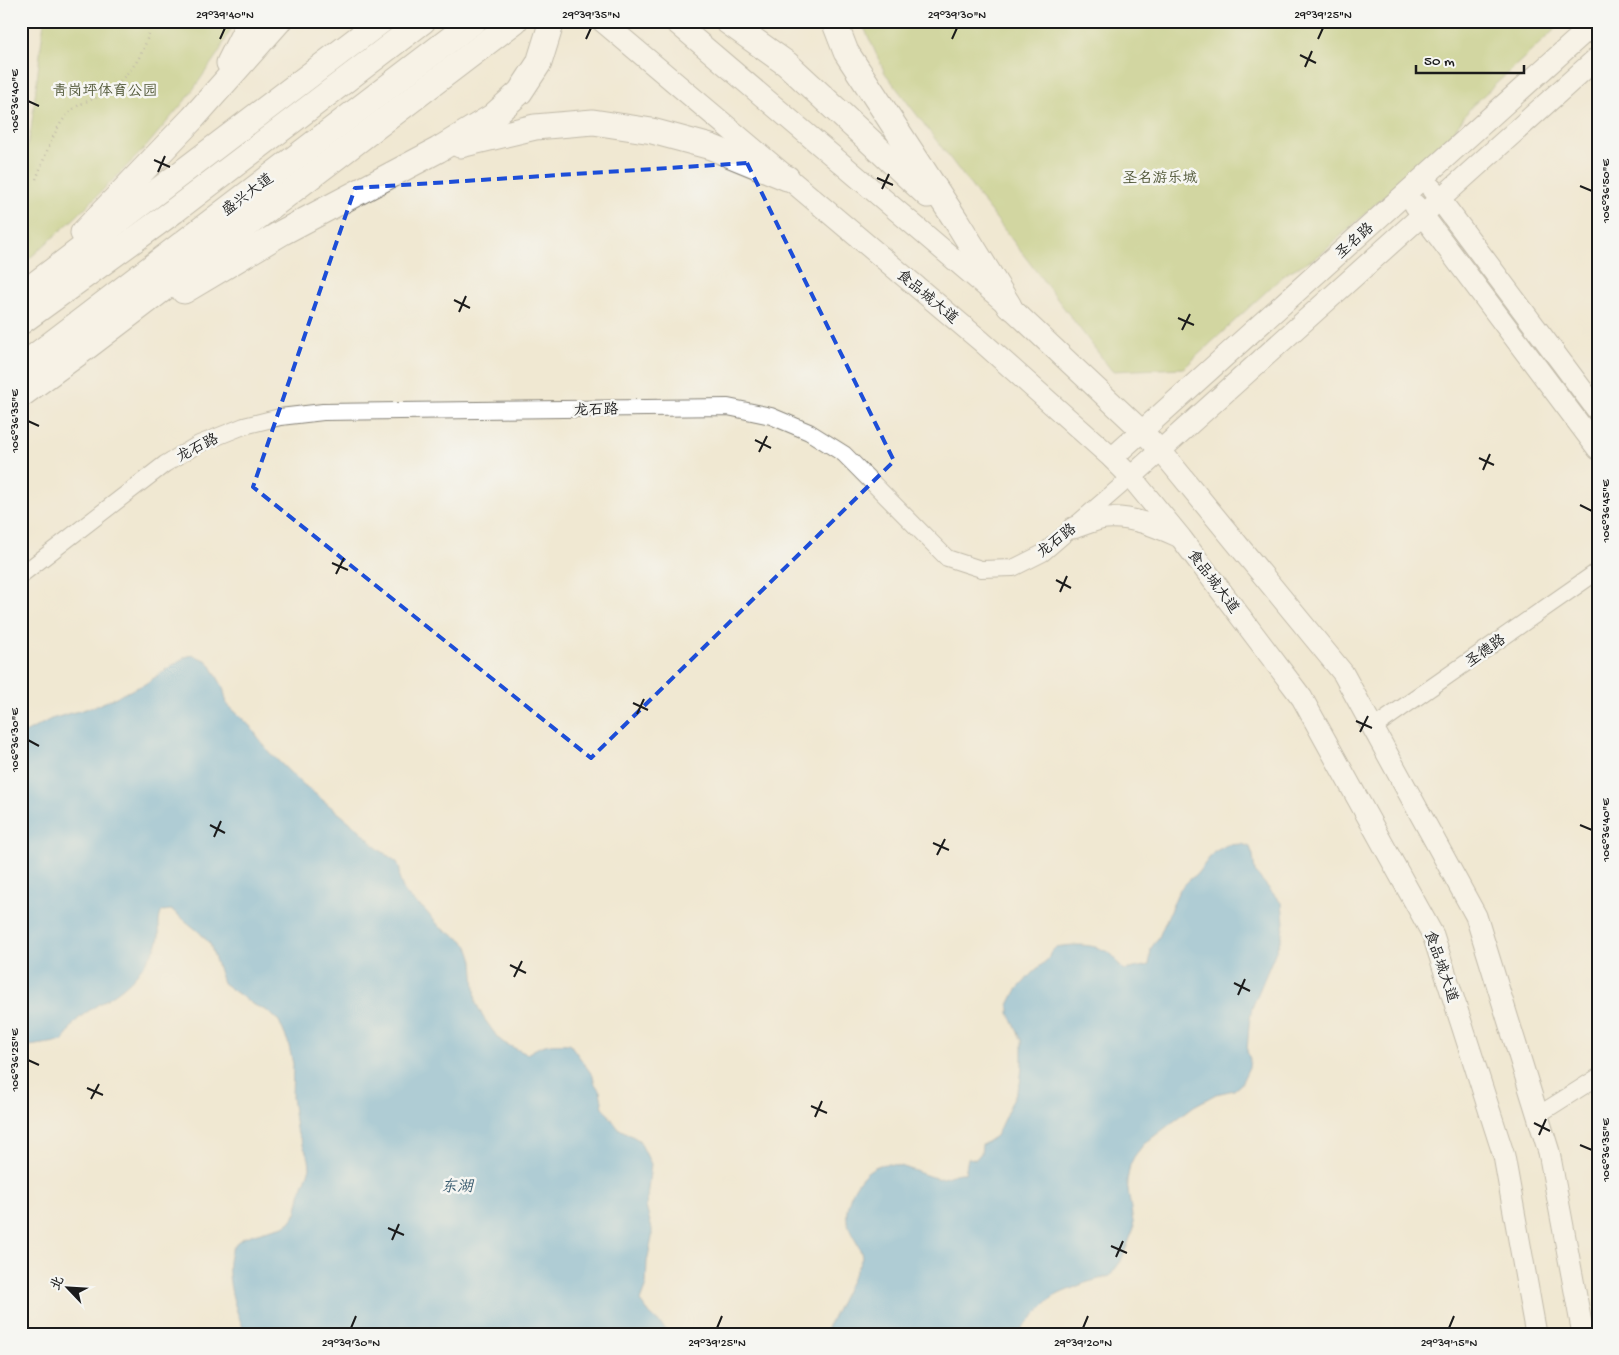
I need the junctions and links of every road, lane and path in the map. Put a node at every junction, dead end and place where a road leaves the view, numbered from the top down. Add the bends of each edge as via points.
1 (152, 21) edge
2 (250, 21) edge
3 (279, 21) edge
4 (380, 21) edge
5 (424, 21) edge
6 (515, 21) edge
7 (552, 21) edge
8 (602, 21) edge
9 (674, 21) edge
10 (727, 21) edge
11 (834, 21) edge
12 (1597, 21) edge
13 (469, 25) edge
14 (1598, 57) edge
15 (193, 118) junction
16 (438, 150) junction
17 (787, 178) junction
18 (1423, 178) junction
19 (36, 179) dead end
20 (1406, 193) junction
21 (1440, 200) junction
22 (1423, 215) junction
23 (957, 222) junction
24 (26, 292) edge
25 (1009, 306) junction
26 (21, 322) edge
27 (84, 349) junction
28 (21, 367) edge
29 (21, 395) edge
30 (1598, 411) edge
31 (1142, 432) junction
32 (1598, 449) edge
33 (1161, 451) junction
34 (1112, 458) junction
35 (1131, 477) junction
36 (1072, 528) junction
37 (1181, 538) junction
38 (1598, 571) edge
39 (21, 575) edge
40 (1373, 728) junction
41 (1598, 1077) edge
42 (1538, 1115) junction
43 (1536, 1334) edge
44 (1583, 1334) edge

1 - 19 path via 145,48 136,65 106,93 77,106 64,118
2 - 15 highway via 230,60
3 - 15 highway
4 - 24 highway
5 - 26 highway, 盛兴大道 via 174,211
6 - 27 highway
7 - 16 highway via 539,63 520,92 492,117
8 - 17 main road, 食品城大道
9 - 25 main road
10 - 23 highway via 787,64
11 - 23 highway via 846,52
12 - 18 main road, 圣名路
13 - 28 highway, 盛兴大道
14 - 21 main road, 圣名路
15 - 24 highway
16 - 17 highway via 536,127 593,122 652,130 711,147
16 - 27 highway via 283,232
17 - 34 main road, 食品城大道 via 981,341
18 - 20 main road, 圣名路
18 - 21 main road
20 - 22 main road
20 - 31 main road, 圣名路
21 - 22 main road, 圣名路
21 - 30 main road
22 - 32 main road
22 - 33 main road, 圣名路
23 - 25 highway
25 - 31 main road
27 - 29 highway
31 - 33 main road
31 - 34 main road, 圣名路
33 - 35 main road, 圣名路
33 - 40 main road via 1343,673
34 - 35 main road, 食品城大道
35 - 36 street, 龙石路
35 - 37 main road, 食品城大道
36 - 37 main road via 1105,518 1130,519
36 - 39 street, 龙石路 via 1043,553 1013,568 981,569 947,558 844,454 809,432 778,419 728,407 323,412 280,417 244,426 199,444 165,464
37 - 43 main road, 食品城大道 via 1302,698 1433,935 1504,1156
38 - 40 street, 圣德路
40 - 42 main road via 1476,916
41 - 42 street
42 - 44 main road via 1549,1152

